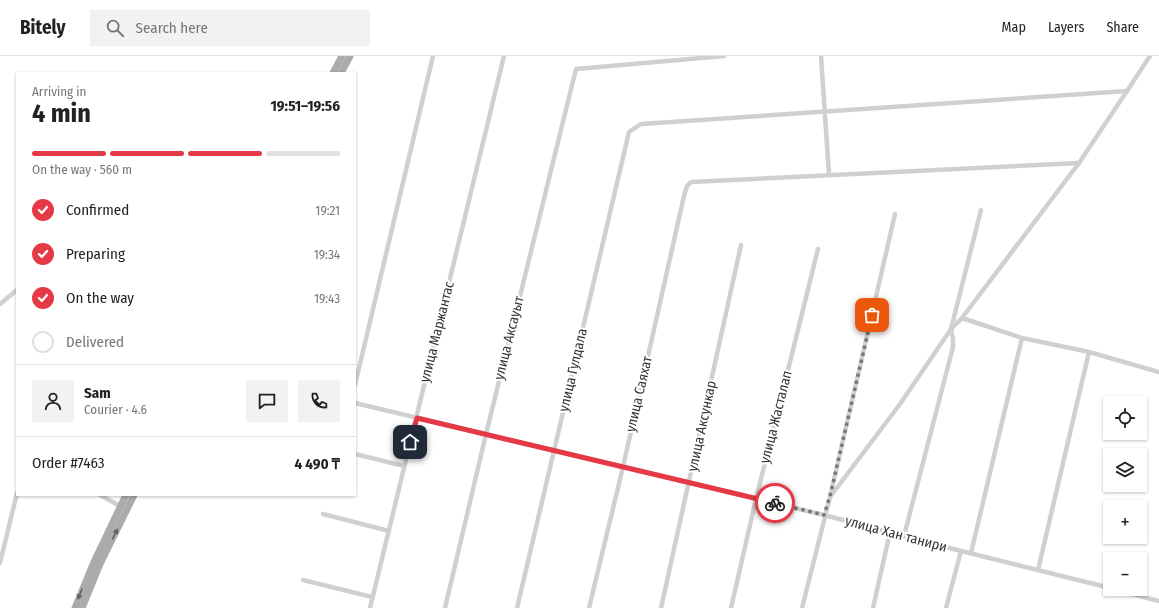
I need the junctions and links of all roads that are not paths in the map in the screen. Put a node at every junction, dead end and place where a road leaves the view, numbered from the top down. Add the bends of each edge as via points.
1 (342, 56) edge
2 (350, 56) edge
3 (433, 56) edge
4 (504, 56) edge
5 (724, 56) edge
6 (822, 56) edge
7 (1150, 56) edge
8 (334, 72) edge
9 (342, 72) edge
10 (1127, 91) junction
11 (825, 111) junction
12 (1079, 163) junction
13 (829, 175) junction
14 (981, 210) dead end
15 (895, 214) dead end
16 (741, 244) dead end
17 (818, 249) dead end
18 (16, 291) edge
19 (0, 304) edge
20 (962, 318) junction
21 (951, 329) junction
22 (1022, 338) junction
23 (1089, 352) junction
24 (1159, 372) edge
25 (356, 381) edge
26 (356, 403) edge
27 (417, 418) junction
28 (486, 434) junction
29 (555, 450) junction
30 (356, 454) edge
31 (404, 466) junction
32 (623, 467) junction
33 (689, 483) junction
34 (16, 496) edge
35 (102, 496) edge
36 (125, 496) edge
37 (134, 496) edge
38 (830, 496) junction
39 (756, 499) junction
40 (120, 506) junction
41 (324, 514) dead end
42 (824, 515) junction
43 (389, 531) junction
44 (890, 532) junction
45 (904, 536) junction
46 (961, 551) junction
47 (971, 553) junction
48 (0, 563) edge
49 (1038, 570) junction
50 (303, 580) dead end
51 (1103, 586) edge
52 (372, 596) junction
53 (1140, 596) edge
54 (1159, 601) edge
55 (75, 608) edge
56 (82, 608) edge
57 (370, 608) edge
58 (445, 608) edge
59 (517, 608) edge
60 (589, 608) edge
61 (661, 608) edge
62 (731, 608) edge
63 (802, 608) edge
64 (873, 608) edge
65 (946, 608) edge

1 - 8 main road
2 - 9 main road
3 - 25 street
4 - 27 street, улица Маржантас
5 - 28 street, улица Аксауыт via 576,69
6 - 11 street
7 - 10 street
10 - 11 street
10 - 12 street
11 - 13 street
11 - 29 street, улица Гулдала via 641,124 629,132
12 - 13 street
12 - 20 street
13 - 32 street, улица Саяхат via 691,182 687,186
14 - 21 street
15 - 38 street
16 - 33 street, улица Аксункар
17 - 39 street, улица Жасталап
18 - 19 street
20 - 21 street
20 - 22 street
21 - 38 street via 900,404
21 - 45 street via 953,347
22 - 23 street
22 - 47 street
23 - 24 street
23 - 49 street
26 - 27 street, улица Хан танири
27 - 28 street, улица Хан танири
27 - 31 street, улица Маржантас
28 - 29 street, улица Хан танири
28 - 58 street, улица Аксауыт
29 - 32 street, улица Хан танири
29 - 59 street, улица Гулдала
30 - 31 street
31 - 43 street, улица Маржантас
32 - 33 street, улица Хан танири
32 - 60 street, улица Саяхат
33 - 39 street, улица Хан танири
33 - 61 street, улица Аксункар
34 - 48 street
35 - 40 street
36 - 40 main road
56 -> 37 main road via 100,564
38 - 42 street
39 - 42 street, улица Хан танири
39 - 62 street, улица Жасталап
40 -> 55 main road
41 - 43 street
42 - 44 street, улица Хан танири
42 - 63 street
43 - 52 street, улица Маржантас
44 - 45 street, улица Хан танири
44 - 64 street
45 - 46 street, улица Хан танири
46 - 47 street, улица Хан танири
46 - 65 street
47 - 49 street, улица Хан танири
49 - 51 street, улица Хан танири
50 - 52 street
52 - 57 street, улица Маржантас
53 - 54 street

